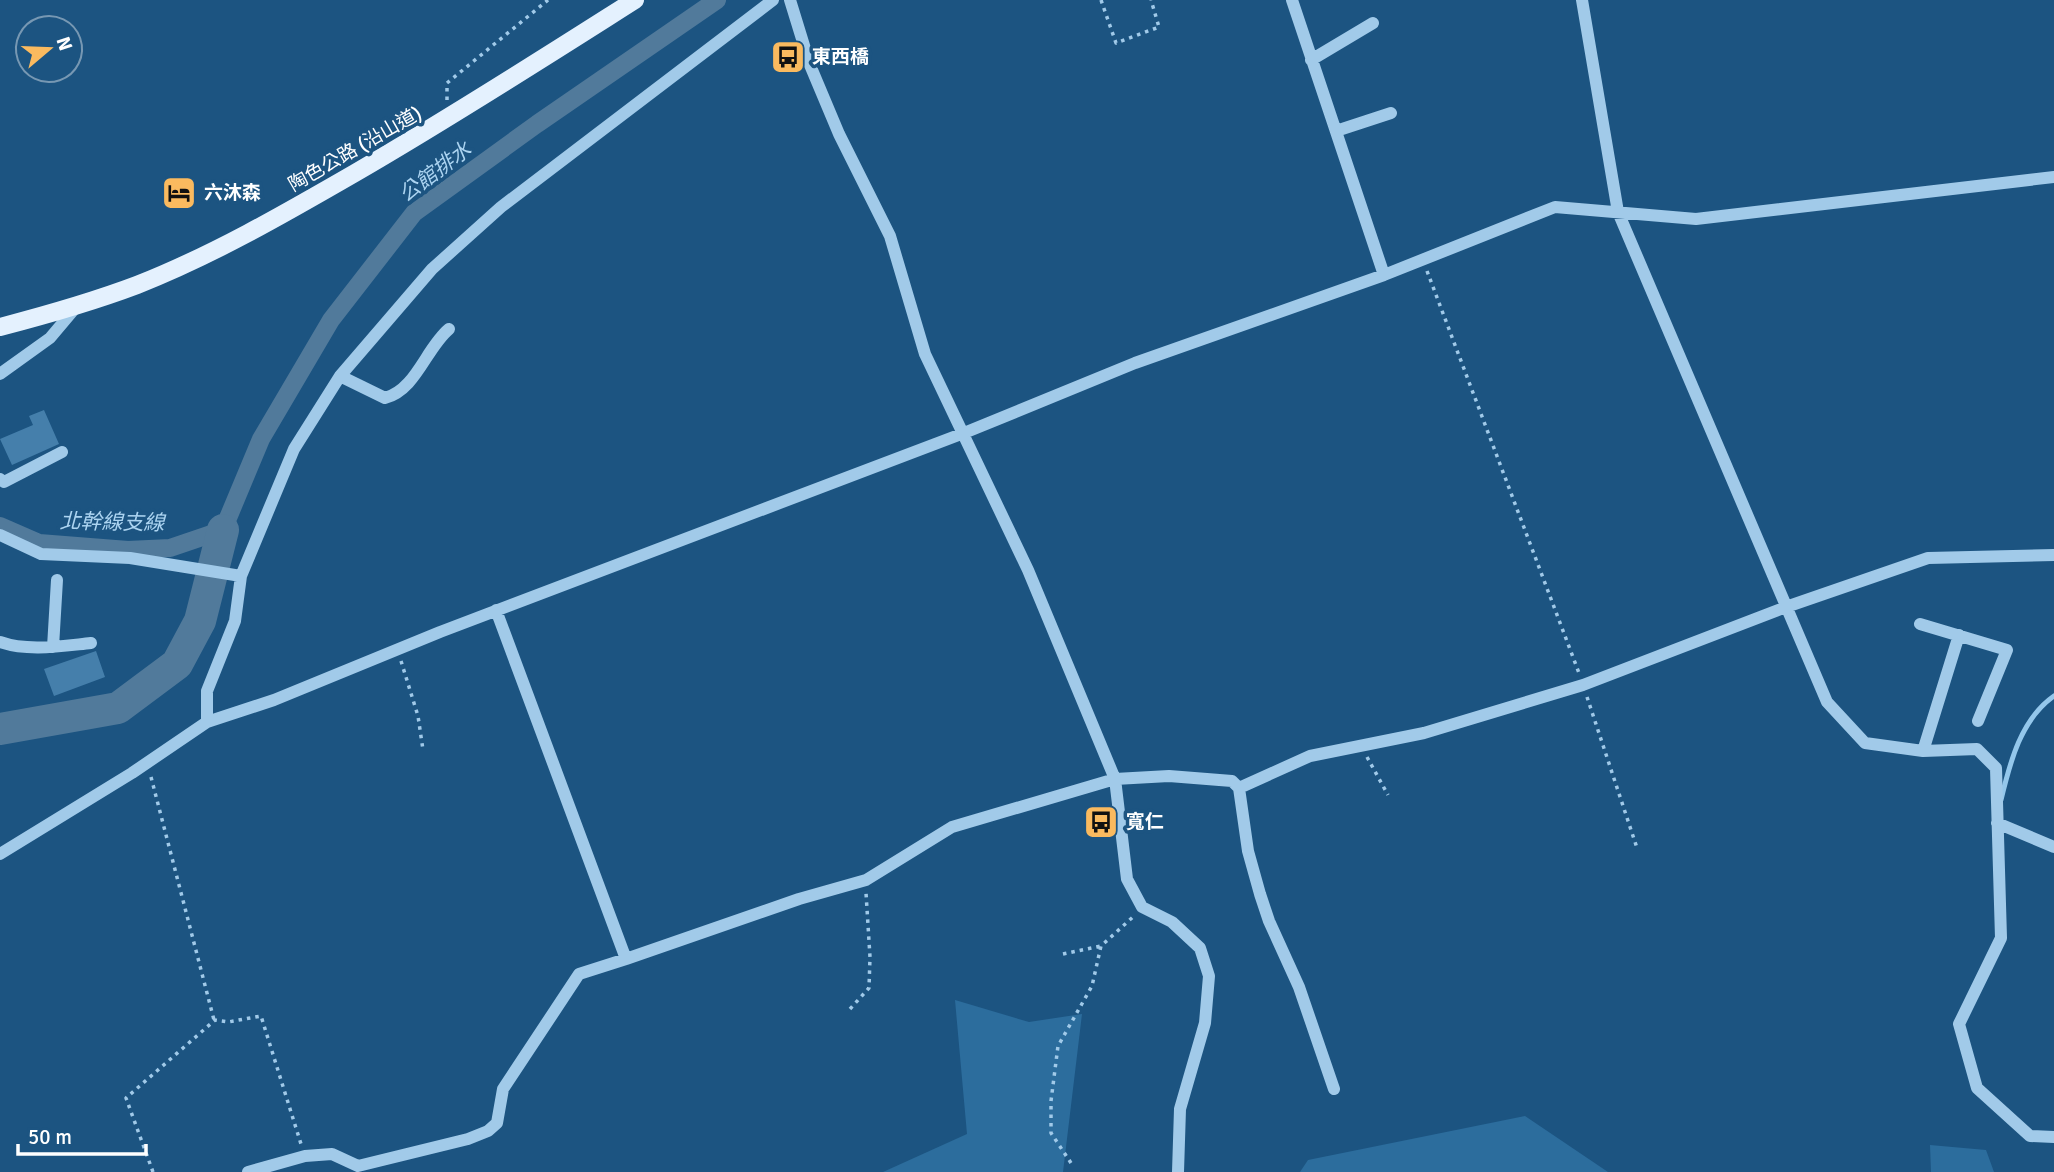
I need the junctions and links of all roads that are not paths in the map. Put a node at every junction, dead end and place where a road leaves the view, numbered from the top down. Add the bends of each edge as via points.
1 (635, 0) edge
2 (773, 0) edge
3 (790, 0) edge
4 (1292, 0) edge
5 (1582, 0) edge
6 (1373, 23) dead end
7 (1311, 60) junction
8 (1391, 113) dead end
9 (1336, 131) junction
10 (2054, 177) edge
11 (1619, 212) junction
12 (1384, 275) junction
13 (77, 305) junction
14 (0, 327) edge
15 (449, 329) dead end
16 (0, 374) edge
17 (340, 376) junction
18 (964, 433) junction
19 (62, 452) dead end
20 (0, 479) edge
21 (0, 535) edge
22 (2054, 555) edge
23 (241, 576) junction
24 (57, 580) dead end
25 (1786, 607) junction
26 (496, 610) junction
27 (1920, 624) dead end
28 (1959, 635) junction
29 (0, 642) edge
30 (91, 643) dead end
31 (53, 647) junction
32 (1978, 721) dead end
33 (207, 722) junction
34 (1923, 751) junction
35 (1115, 779) junction
36 (1239, 788) junction
37 (1997, 823) junction
38 (2054, 847) edge
39 (0, 854) edge
40 (626, 959) junction
41 (1334, 1089) dead end
42 (2054, 1137) edge
43 (248, 1172) edge
44 (1178, 1172) edge

1 - 13 main road, 陶色公路 (沿山道) via 448,119 276,219 137,285
2 - 17 street via 501,207 432,269
3 - 18 street via 839,135 890,236 926,354
4 - 7 street
5 - 11 street
6 - 7 street
7 - 9 street
8 - 9 street
9 - 12 street
10 - 11 street via 1696,219
11 - 12 street via 1555,207
11 - 25 street
12 - 18 street via 1135,363
13 - 14 main road, 陶色公路 (沿山道)
13 - 16 street via 50,338
15 - 17 street via 395,396 385,398
17 - 23 street via 294,449
18 - 26 street
18 - 35 street via 1028,570
19 - 20 street via 4,482
21 - 23 street via 41,554 130,558
22 - 25 street via 1928,558
23 - 33 street via 235,621 207,691
24 - 31 street
25 - 34 street via 1827,702 1865,743
25 - 36 street via 1583,685 1424,733 1310,756
26 - 33 street via 274,700
26 - 40 street
27 - 28 street
28 - 32 street via 2007,650
28 - 34 street
29 - 31 street
30 - 31 street
33 - 39 street
34 - 37 street via 1977,749 1996,768
35 - 36 street via 1169,776 1232,782
35 - 40 street via 952,827 866,880
35 - 44 street via 1127,879 1142,907 1172,922 1200,948 1209,976 1205,1023 1180,1109
36 - 41 street via 1260,894 1299,986
37 - 38 street
37 - 42 street via 2001,938 1959,1024 1977,1088 2030,1136
40 - 43 street via 579,974 503,1089 497,1123 488,1131 358,1166 332,1154 305,1156

